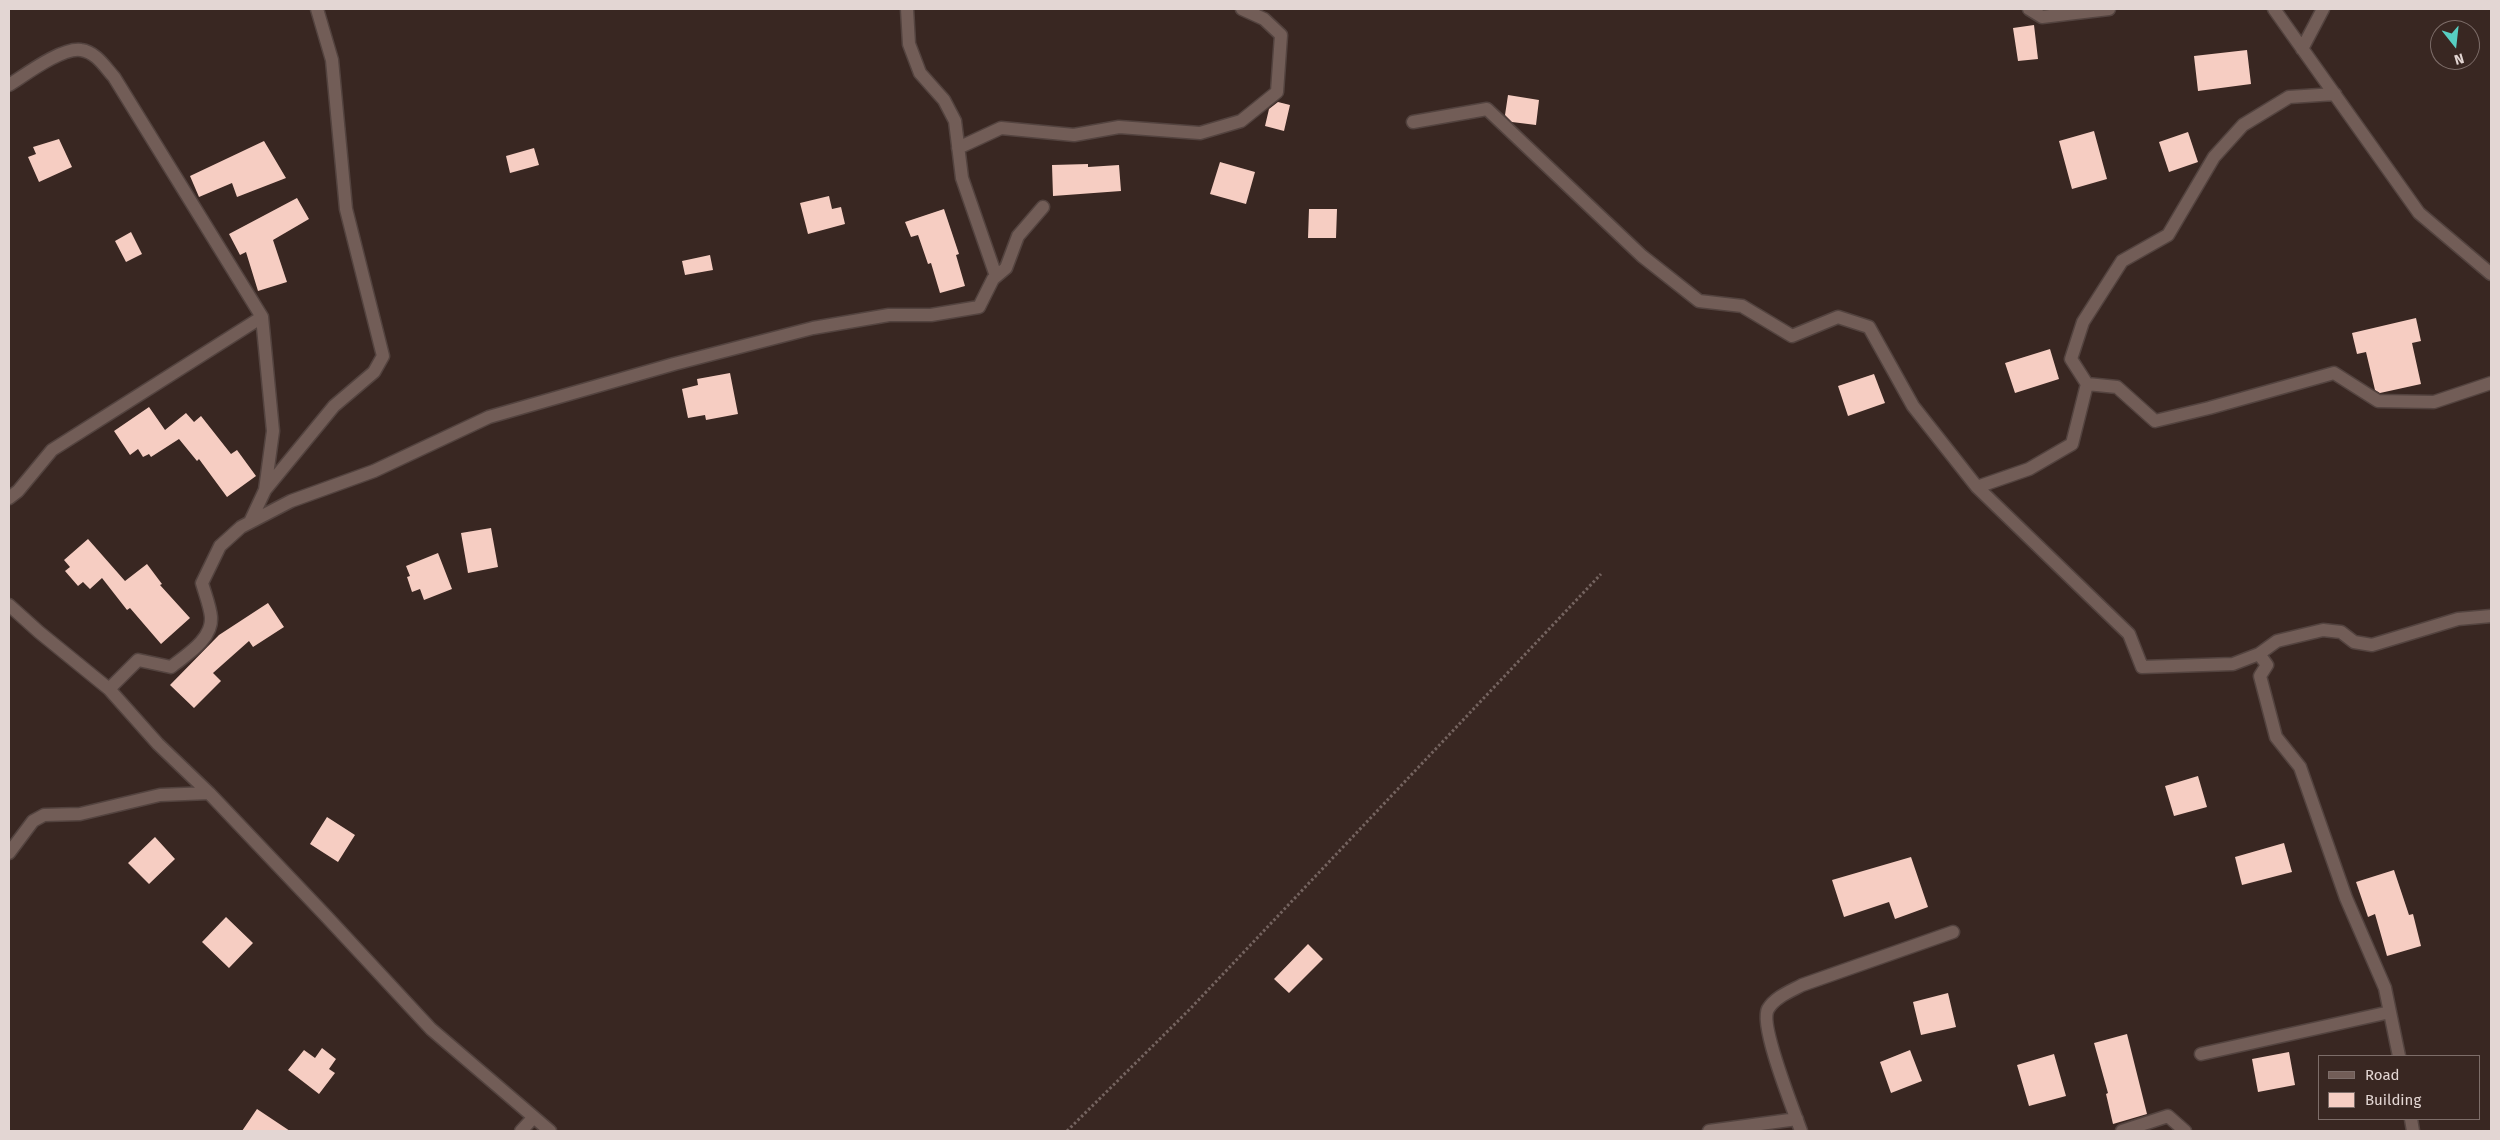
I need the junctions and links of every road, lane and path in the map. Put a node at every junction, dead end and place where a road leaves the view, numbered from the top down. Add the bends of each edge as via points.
1 (317, 9) edge
2 (907, 9) edge
3 (1242, 9) edge
4 (2029, 9) edge
5 (2109, 9) edge
6 (2274, 9) edge
7 (2323, 9) edge
8 (2302, 49) junction
9 (9, 85) edge
10 (2335, 94) junction
11 (1412, 122) dead end
12 (958, 148) junction
13 (1043, 207) dead end
14 (2491, 274) edge
15 (996, 276) junction
16 (262, 317) junction
17 (2491, 383) edge
18 (2087, 384) junction
19 (1977, 487) junction
20 (265, 490) junction
21 (9, 498) edge
22 (250, 522) junction
23 (1601, 574) dead end
24 (9, 604) edge
25 (2491, 616) edge
26 (2259, 654) junction
27 (109, 689) junction
28 (209, 793) junction
29 (9, 853) edge
30 (1953, 932) dead end
31 (2390, 1012) junction
32 (2201, 1054) dead end
33 (2399, 1055) edge
34 (533, 1118) junction
35 (1799, 1125) edge
36 (521, 1131) edge
37 (550, 1131) edge
38 (1067, 1131) edge
39 (1709, 1131) edge
40 (2122, 1131) edge
41 (2185, 1131) edge

1 - 20 street via 332,60 346,209 382,356 374,372 334,406
2 - 12 street via 909,44 920,73 944,100 955,121
3 - 12 street via 1264,19 1281,35 1277,92 1241,121 1200,133 1119,127 1074,135 1001,128
4 - 5 street via 2042,17
6 - 8 street
7 - 8 street
8 - 10 street
9 - 16 street via 65,52 82,50 97,58 114,77
10 - 14 street via 2418,213
10 - 18 street via 2290,97 2243,125 2214,157 2168,235 2122,261 2083,322 2071,359
11 - 19 street via 1487,109 1642,256 1699,300 1742,306 1792,336 1838,316 1869,327 1912,406
12 - 15 street via 962,178
13 - 15 street via 1018,236 1006,268
15 - 22 street via 979,307 931,315 890,315 813,328 665,366 489,417 374,471 291,501
16 - 20 street via 273,431
16 - 21 street via 52,450
17 - 18 street via 2434,402 2378,401 2334,373 2155,421 2117,387
18 - 19 street via 2072,444 2029,469
19 - 26 street via 2129,634 2142,667 2233,664
20 - 22 street
22 - 27 street via 220,546 202,583 212,618 207,635 171,668 138,660
23 - 38 path via 1190,1009
24 - 27 street
25 - 26 street via 2458,619 2372,645 2354,642 2341,632 2323,630 2277,641
26 - 31 street via 2266,665 2260,676 2276,737 2300,767 2346,898 2385,988
27 - 28 street via 158,744
28 - 29 street via 160,795 80,814 44,815 33,821
28 - 34 street via 431,1029
30 - 35 street via 1802,985 1780,997 1767,1010 1770,1043
31 - 32 street
31 - 33 street
34 - 36 street
34 - 37 street
35 - 39 street
40 - 41 street via 2168,1116

